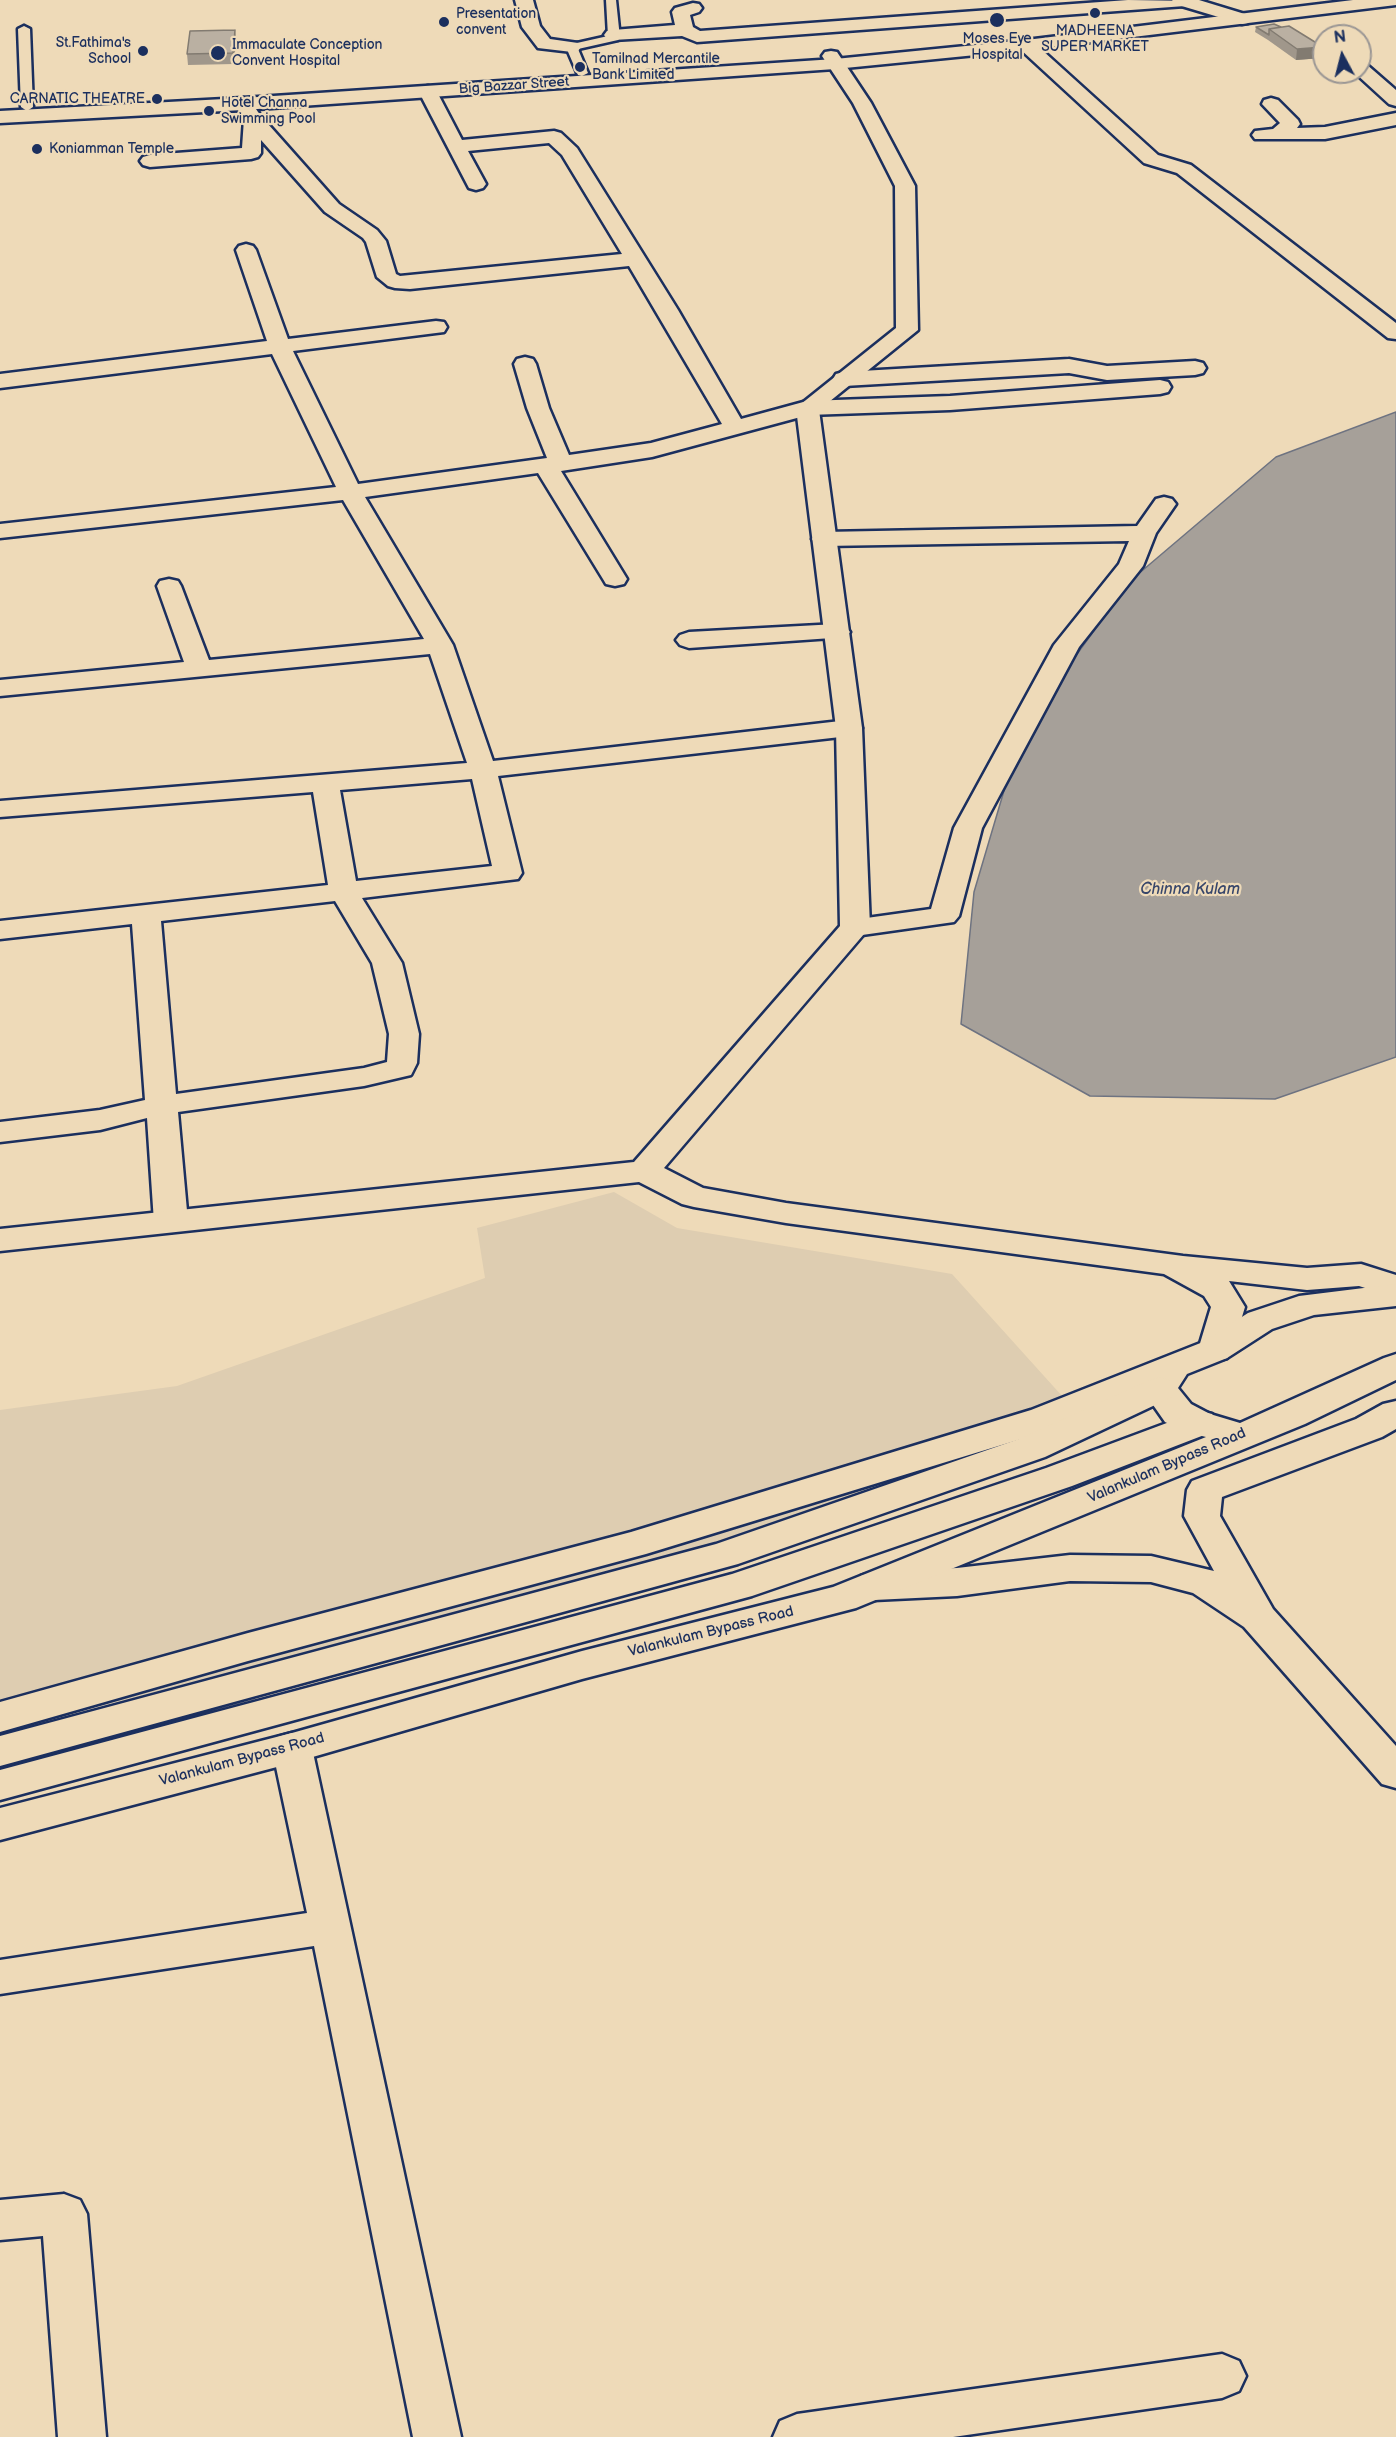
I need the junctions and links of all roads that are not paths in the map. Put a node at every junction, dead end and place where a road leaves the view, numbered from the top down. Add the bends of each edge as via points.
1 (524, 0) edge
2 (611, 0) edge
3 (1320, 0) edge
4 (1396, 0) edge
5 (1183, 1) edge
6 (693, 8) dead end
7 (1221, 12) junction
8 (1242, 20) junction
9 (24, 29) dead end
10 (685, 30) junction
11 (614, 35) junction
12 (1026, 45) junction
13 (572, 47) junction
14 (833, 60) junction
15 (582, 73) junction
16 (1372, 79) edge
17 (428, 92) junction
18 (1396, 100) edge
19 (1271, 104) dead end
20 (0, 107) edge
21 (27, 107) junction
22 (248, 111) junction
23 (0, 117) edge
24 (1396, 119) edge
25 (457, 146) junction
26 (150, 160) dead end
27 (476, 184) dead end
28 (246, 250) dead end
29 (635, 259) junction
30 (436, 327) dead end
31 (1396, 333) edge
32 (280, 347) junction
33 (525, 364) dead end
34 (1195, 368) dead end
35 (844, 379) junction
36 (0, 381) edge
37 (1160, 387) dead end
38 (807, 408) junction
39 (736, 429) junction
40 (554, 465) junction
41 (350, 492) junction
42 (1164, 504) dead end
43 (0, 531) edge
44 (1144, 534) junction
45 (824, 539) junction
46 (615, 579) dead end
47 (169, 586) dead end
48 (837, 632) junction
49 (689, 640) dead end
50 (440, 645) junction
51 (199, 669) junction
52 (0, 688) edge
53 (849, 728) junction
54 (483, 770) junction
55 (325, 783) junction
56 (0, 809) edge
57 (344, 892) junction
58 (146, 914) junction
59 (855, 927) junction
60 (0, 930) edge
61 (162, 1105) junction
62 (0, 1132) edge
63 (644, 1171) junction
64 (171, 1222) junction
65 (0, 1240) edge
66 (1172, 1264) junction
67 (1396, 1287) edge
68 (1396, 1295) edge
69 (1215, 1350) junction
70 (1396, 1366) edge
71 (1168, 1378) junction
72 (1396, 1413) edge
73 (1199, 1423) junction
74 (1258, 1427) junction
75 (874, 1586) junction
76 (1259, 1618) junction
77 (0, 1717) edge
78 (292, 1748) junction
79 (0, 1751) edge
80 (1396, 1773) edge
81 (0, 1785) edge
82 (0, 1824) edge
83 (331, 1926) junction
84 (0, 1977) edge
85 (0, 2220) edge
86 (1222, 2376) dead end
87 (82, 2437) edge
88 (437, 2437) edge
89 (797, 2437) edge

1 - 13 main road via 531,27 544,44
2 - 11 lane
3 - 7 main road, Big Bazzar Street
4 - 8 main road, Big Bazzar Street
5 - 7 main road
5 - 10 main road via 858,17 697,37
6 - 10 main road via 681,12
7 - 8 main road
7 - 14 main road, Big Bazzar Street
8 - 12 main road, Big Bazzar Street
9 - 21 lane
10 - 11 main road
11 - 13 lane
12 - 14 main road, Big Bazzar Street
12 - 31 main road via 1151,159 1184,169
13 - 15 lane
14 - 15 main road, Big Bazzar Street
14 - 17 main road, Big Bazzar Street
14 - 35 main road via 905,186 907,330
15 - 21 main road, Big Bazzar Street
16 - 18 main road
17 - 22 main road, Big Bazzar Street
17 - 25 main road
19 - 24 main road via 1291,124 1270,135 1325,133
20 - 21 main road, Big Bazzar Street
22 - 23 main road, Big Bazzar Street
22 - 26 main road via 251,153
22 - 29 main road via 332,208 370,234 387,277 395,282
25 - 27 main road
25 - 29 main road via 554,137 570,152
28 - 32 main road
29 - 39 main road
30 - 32 main road
32 - 36 main road
32 - 41 main road
33 - 40 main road
34 - 35 main road via 1107,373 1069,366
35 - 38 main road
37 - 38 main road via 950,403
38 - 39 main road
38 - 45 main road
39 - 40 main road via 652,450
40 - 41 main road
40 - 46 main road
41 - 43 main road
41 - 50 main road
42 - 44 main road
44 - 45 main road
44 - 59 main road via 1131,566 1067,645 968,828 944,916
45 - 48 main road
47 - 51 main road
48 - 49 main road
48 - 53 main road
50 - 51 main road
50 - 54 main road
51 - 52 main road
53 - 54 main road
53 - 59 main road
54 - 55 main road
54 - 57 main road via 508,873
55 - 56 main road
55 - 57 main road
57 - 58 main road
57 - 61 main road via 387,963 404,1034 400,1068
58 - 60 main road
58 - 61 main road
59 - 63 main road
61 - 62 main road via 100,1120
61 - 64 main road
63 - 64 main road
63 - 66 main road via 694,1197 786,1213
64 - 65 main road
66 - 67 main road via 1307,1279 1361,1275
66 - 69 main road via 1216,1288 1228,1307
68 - 69 main road via 1311,1304 1260,1321
69 - 71 main road
70 - 74 main road, Valankulam Bypass Road
71 - 73 main road via 1178,1413
71 - 77 main road via 633,1545
71 - 79 main road via 1032,1448 725,1555
72 - 76 main road via 1369,1428 1205,1490 1202,1516
73 - 74 main road via 1230,1431
73 - 81 main road via 1059,1477 739,1586
74 - 75 main road, Valankulam Bypass Road
75 - 76 main road via 957,1582 1070,1568 1151,1569 1205,1582
75 - 78 main road, Valankulam Bypass Road via 843,1598 582,1665
76 - 80 main road
78 - 82 main road, Valankulam Bypass Road
78 - 83 main road
83 - 84 main road
83 - 88 main road
85 - 87 main road via 64,2214
86 - 89 main road

